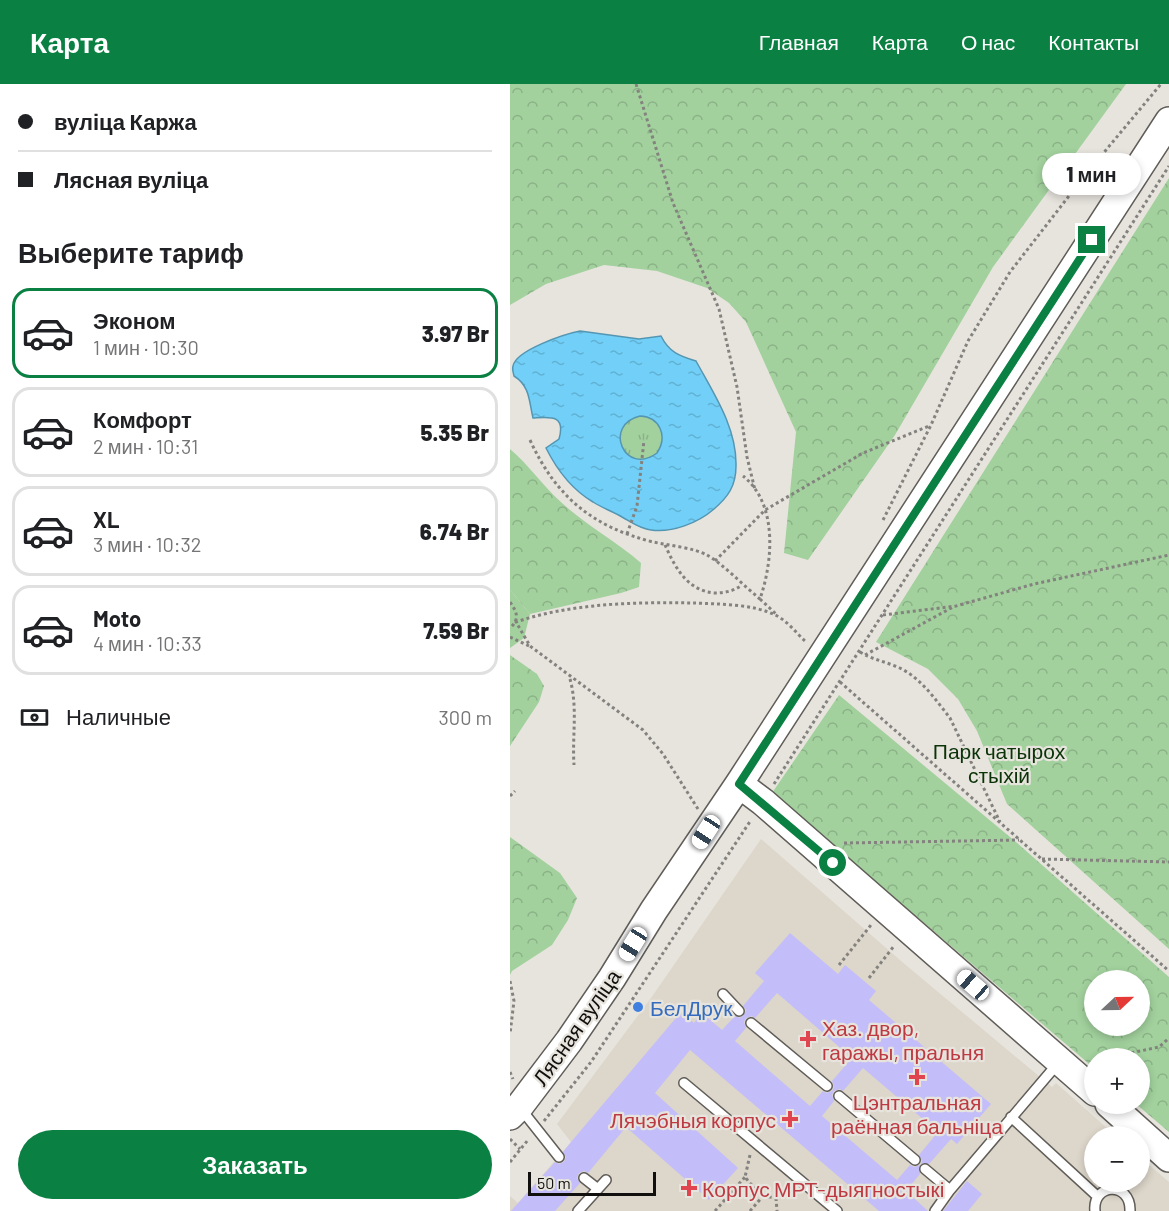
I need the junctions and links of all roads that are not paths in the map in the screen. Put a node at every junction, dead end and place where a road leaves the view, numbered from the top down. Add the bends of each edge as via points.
1 (1169, 121) edge
2 (739, 784) junction
3 (723, 994) dead end
4 (739, 1011) dead end
5 (751, 1023) dead end
6 (1060, 1061) junction
7 (1084, 1082) edge
8 (684, 1083) dead end
9 (827, 1086) dead end
10 (839, 1096) dead end
11 (513, 1102) edge
12 (1120, 1114) edge
13 (1011, 1117) junction
14 (559, 1157) dead end
15 (1169, 1158) edge
16 (915, 1160) dead end
17 (925, 1169) dead end
18 (584, 1178) dead end
19 (606, 1180) dead end
20 (598, 1189) junction
21 (950, 1190) junction
22 (1097, 1196) junction
23 (578, 1211) edge
24 (837, 1211) edge
25 (935, 1211) edge
26 (1095, 1211) edge
27 (1130, 1211) edge

1 - 2 main road, Лясная вуліца
2 - 6 main road
2 - 11 main road, Лясная вуліца via 569,1041
3 - 4 lane
5 - 9 lane
6 - 7 main road
6 - 13 lane
8 - 24 lane
10 - 16 lane
11 - 14 lane
12 - 15 main road
13 - 21 lane
13 - 22 lane
17 - 21 lane
18 - 20 lane
19 - 20 lane
20 - 23 lane
21 - 25 lane
22 - 26 lane
22 - 27 lane via 1107,1190 1119,1190 1128,1199

